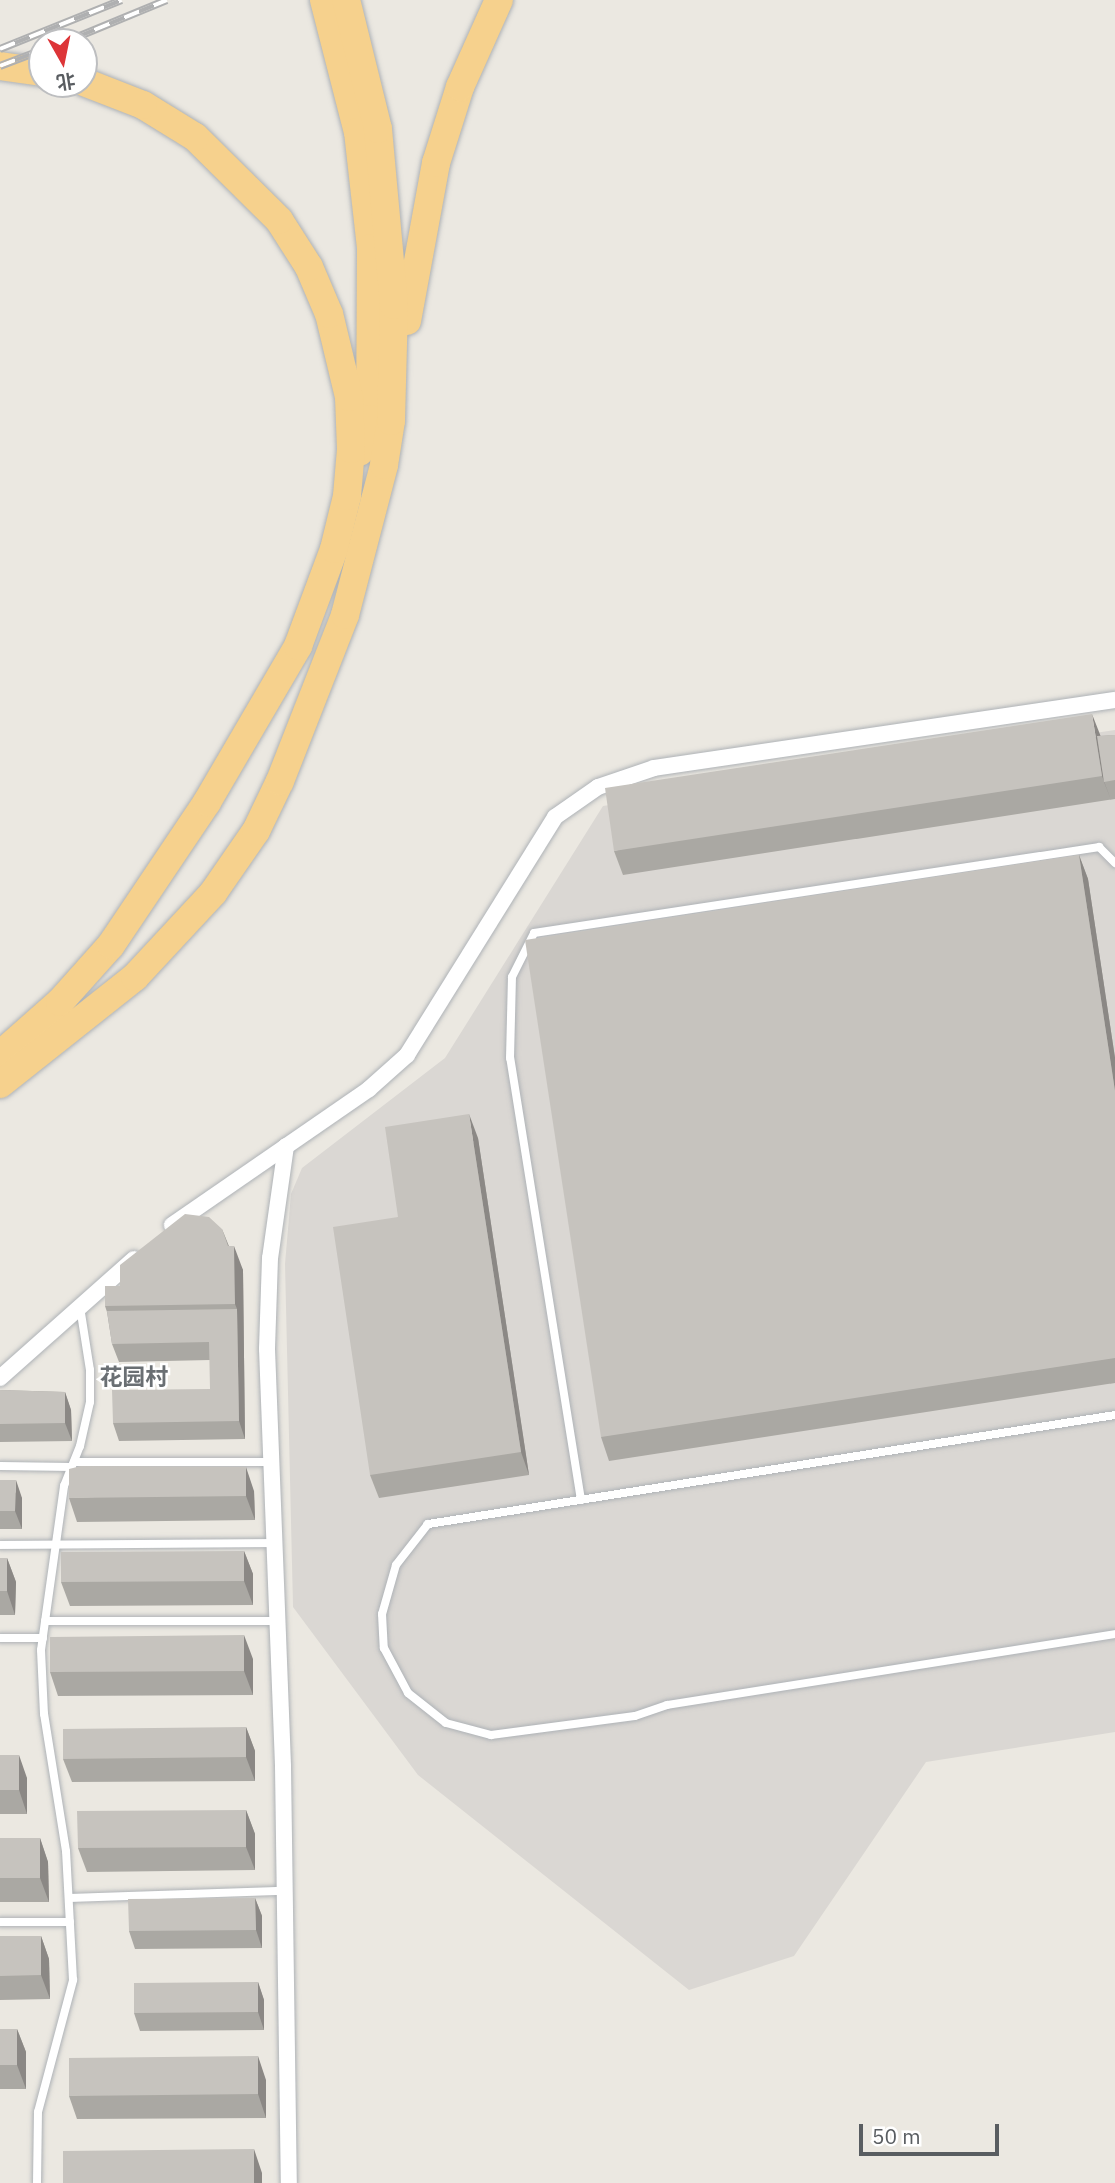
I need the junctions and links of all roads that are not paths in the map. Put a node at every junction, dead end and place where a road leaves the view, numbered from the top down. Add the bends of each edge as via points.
1 (324, 0) edge
2 (346, 0) edge
3 (499, 0) edge
4 (0, 66) edge
5 (28, 70) edge
6 (98, 87) edge
7 (391, 421) junction
8 (347, 496) junction
9 (1115, 700) edge
10 (1115, 863) edge
11 (33, 1027) junction
12 (0, 1046) edge
13 (0, 1055) edge
14 (0, 1084) edge
15 (286, 1146) junction
16 (80, 1307) junction
17 (0, 1378) edge
18 (1115, 1415) edge
19 (271, 1462) junction
20 (73, 1464) junction
21 (0, 1466) edge
22 (581, 1500) junction
23 (274, 1543) junction
24 (0, 1545) edge
25 (56, 1545) junction
26 (277, 1621) junction
27 (45, 1622) junction
28 (1115, 1634) edge
29 (0, 1637) edge
30 (43, 1637) junction
31 (284, 1891) junction
32 (69, 1898) junction
33 (0, 1922) edge
34 (70, 1922) junction
35 (37, 2183) edge
36 (289, 2183) edge

1 - 8 highway via 358,132 371,247 370,419
2 - 7 highway via 369,85 387,187 394,305
3 - 7 highway via 460,87 436,163
4 - 5 highway
6 - 8 highway via 143,105 195,137 261,198 295,243 320,290 344,368 351,426
7 - 14 highway via 373,523 345,615 302,731 256,831 213,893 162,950
8 - 11 highway via 323,582 298,646 207,802 111,945
9 - 15 street via 654,768 598,787 555,817 407,1055 369,1089
10 - 22 lane via 1099,847 534,933 512,977 510,1058
11 - 12 highway
11 - 13 highway
15 - 16 street via 151,1244
15 - 19 street via 270,1258
16 - 17 street
16 - 20 lane via 91,1387
18 - 22 lane
19 - 20 lane
19 - 23 street
20 - 21 lane
20 - 25 lane via 64,1486
22 - 28 lane via 428,1524 405,1550 385,1597 384,1648 398,1679 432,1715 460,1729 491,1735 635,1716 667,1705
23 - 25 lane
23 - 26 street
24 - 25 lane
25 - 27 lane
26 - 27 lane
26 - 31 street
27 - 30 lane
29 - 30 lane
30 - 32 lane via 44,1714
31 - 32 lane
31 - 36 street
32 - 34 lane
33 - 34 lane
34 - 35 lane via 73,1980 38,2112

